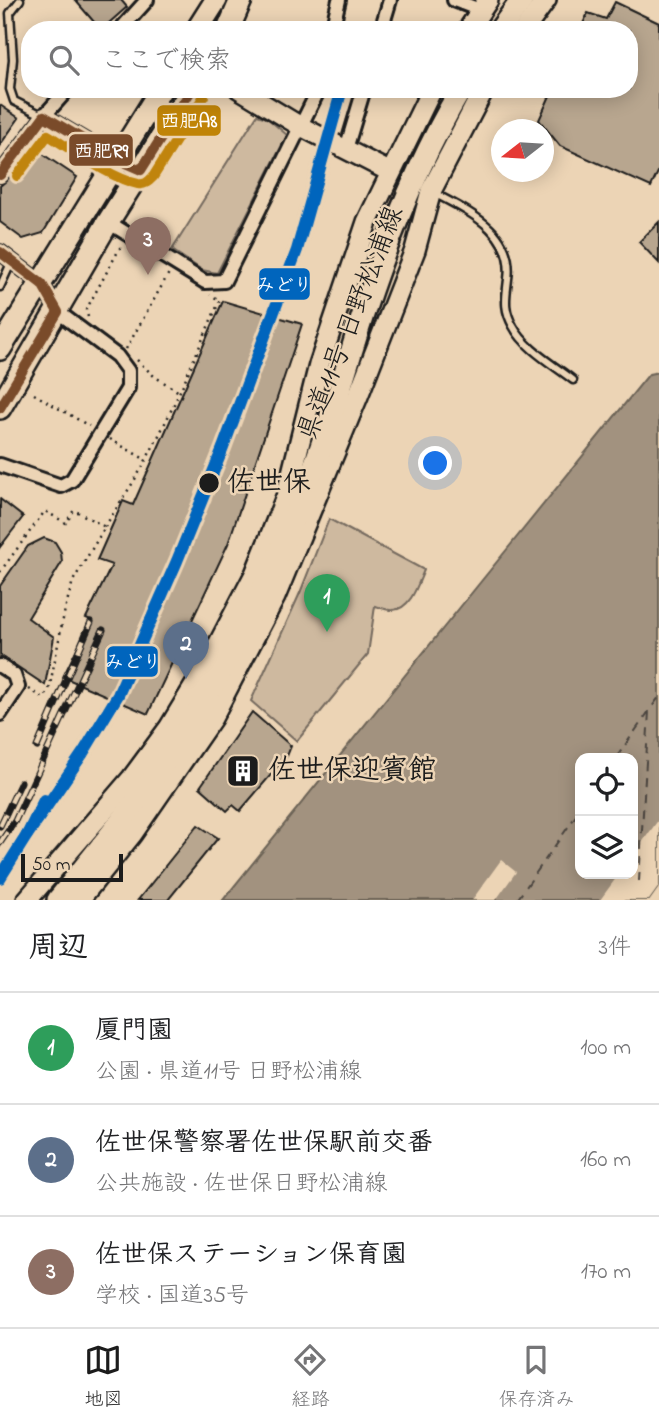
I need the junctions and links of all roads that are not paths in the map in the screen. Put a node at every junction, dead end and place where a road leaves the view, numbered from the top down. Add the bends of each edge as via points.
1 (20, 0) edge
2 (147, 0) edge
3 (216, 0) edge
4 (241, 0) edge
5 (339, 0) edge
6 (390, 0) edge
7 (454, 0) edge
8 (522, 0) edge
9 (546, 0) edge
10 (484, 5) edge
11 (128, 21) edge
12 (203, 21) edge
13 (232, 21) edge
14 (334, 21) edge
15 (384, 21) edge
16 (474, 21) edge
17 (507, 21) edge
18 (531, 21) edge
19 (60, 98) edge
20 (156, 98) edge
21 (186, 98) edge
22 (254, 98) edge
23 (314, 98) edge
24 (361, 98) edge
25 (427, 98) edge
26 (456, 98) edge
27 (479, 98) edge
28 (44, 116) junction
29 (300, 126) junction
30 (346, 149) junction
31 (118, 160) junction
32 (141, 170) junction
33 (390, 172) junction
34 (0, 176) edge
35 (431, 191) junction
36 (108, 222) junction
37 (3, 255) edge
38 (42, 285) junction
39 (0, 286) edge
40 (58, 312) junction
41 (0, 349) edge
42 (573, 380) dead end
43 (0, 408) edge
44 (0, 465) edge
45 (0, 666) edge
46 (0, 714) edge
47 (27, 900) edge
48 (58, 900) edge
49 (79, 900) edge

1 - 28 lane via 10,13 10,89 14,101
2 - 11 street
3 - 12 highway
4 - 13 highway
5 - 14 street
6 - 15 street
7 - 10 street
8 - 17 highway
9 - 18 main road
10 - 16 main road
19 - 28 street
20 - 31 highway
21 - 32 highway
22 - 29 street
23 - 29 street
24 - 30 street
25 - 33 main road
26 - 48 highway via 410,187 314,467 260,598 182,736
27 - 35 main road, 県道11号 日野松浦線
28 - 31 street
28 - 34 street
29 - 30 street
29 - 36 street via 224,281 205,282
30 - 33 street
31 - 32 street
31 - 38 highway
32 - 36 highway
33 - 47 main road via 367,222 326,344 286,498 255,574 169,727 132,778
35 - 42 lane via 492,227 509,264 505,294 513,327
35 - 49 main road, 県道11号 日野松浦線 via 415,250 275,597 212,718 132,834
36 - 40 highway
37 - 38 street
37 - 39 lane
38 - 40 street
38 - 41 highway
40 - 43 highway
40 - 44 street via 117,356 128,371 128,388 72,481 61,486
45 - 46 street via 14,676 18,687

